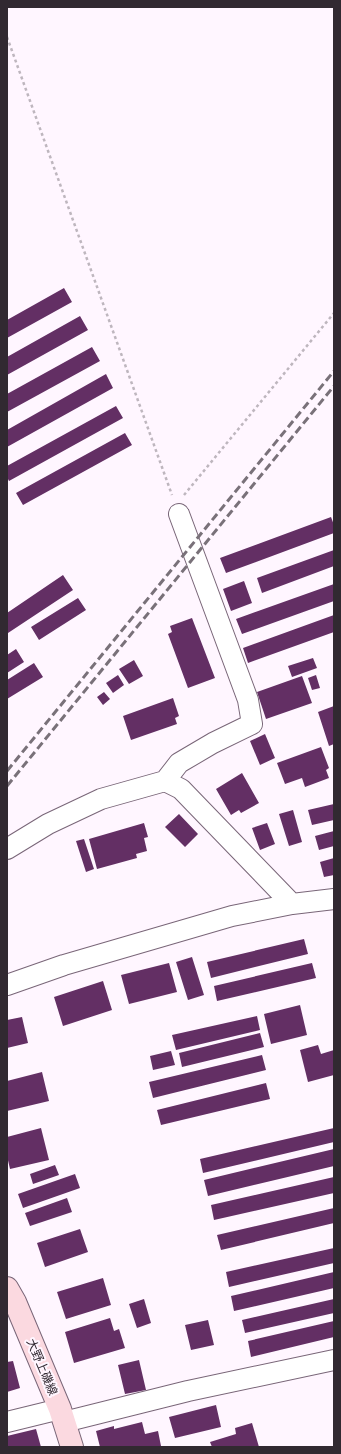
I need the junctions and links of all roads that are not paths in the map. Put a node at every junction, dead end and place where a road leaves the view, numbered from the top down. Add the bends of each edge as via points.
1 (177, 510) road end
2 (165, 781) junction
3 (7, 849) edge
4 (334, 899) edge
5 (292, 904) junction
6 (7, 985) edge
7 (7, 1288) edge
8 (334, 1360) edge
9 (62, 1416) junction
10 (7, 1422) edge
11 (72, 1447) edge

1 - 2 street via 248,700 252,724 179,764
2 - 3 street via 101,799 48,824
2 - 5 street via 181,789
4 - 5 street
5 - 6 street via 232,916 64,965
7 - 9 main road, 大野上磯線
8 - 9 street
9 - 10 street
9 - 11 main road, 大野上磯線

